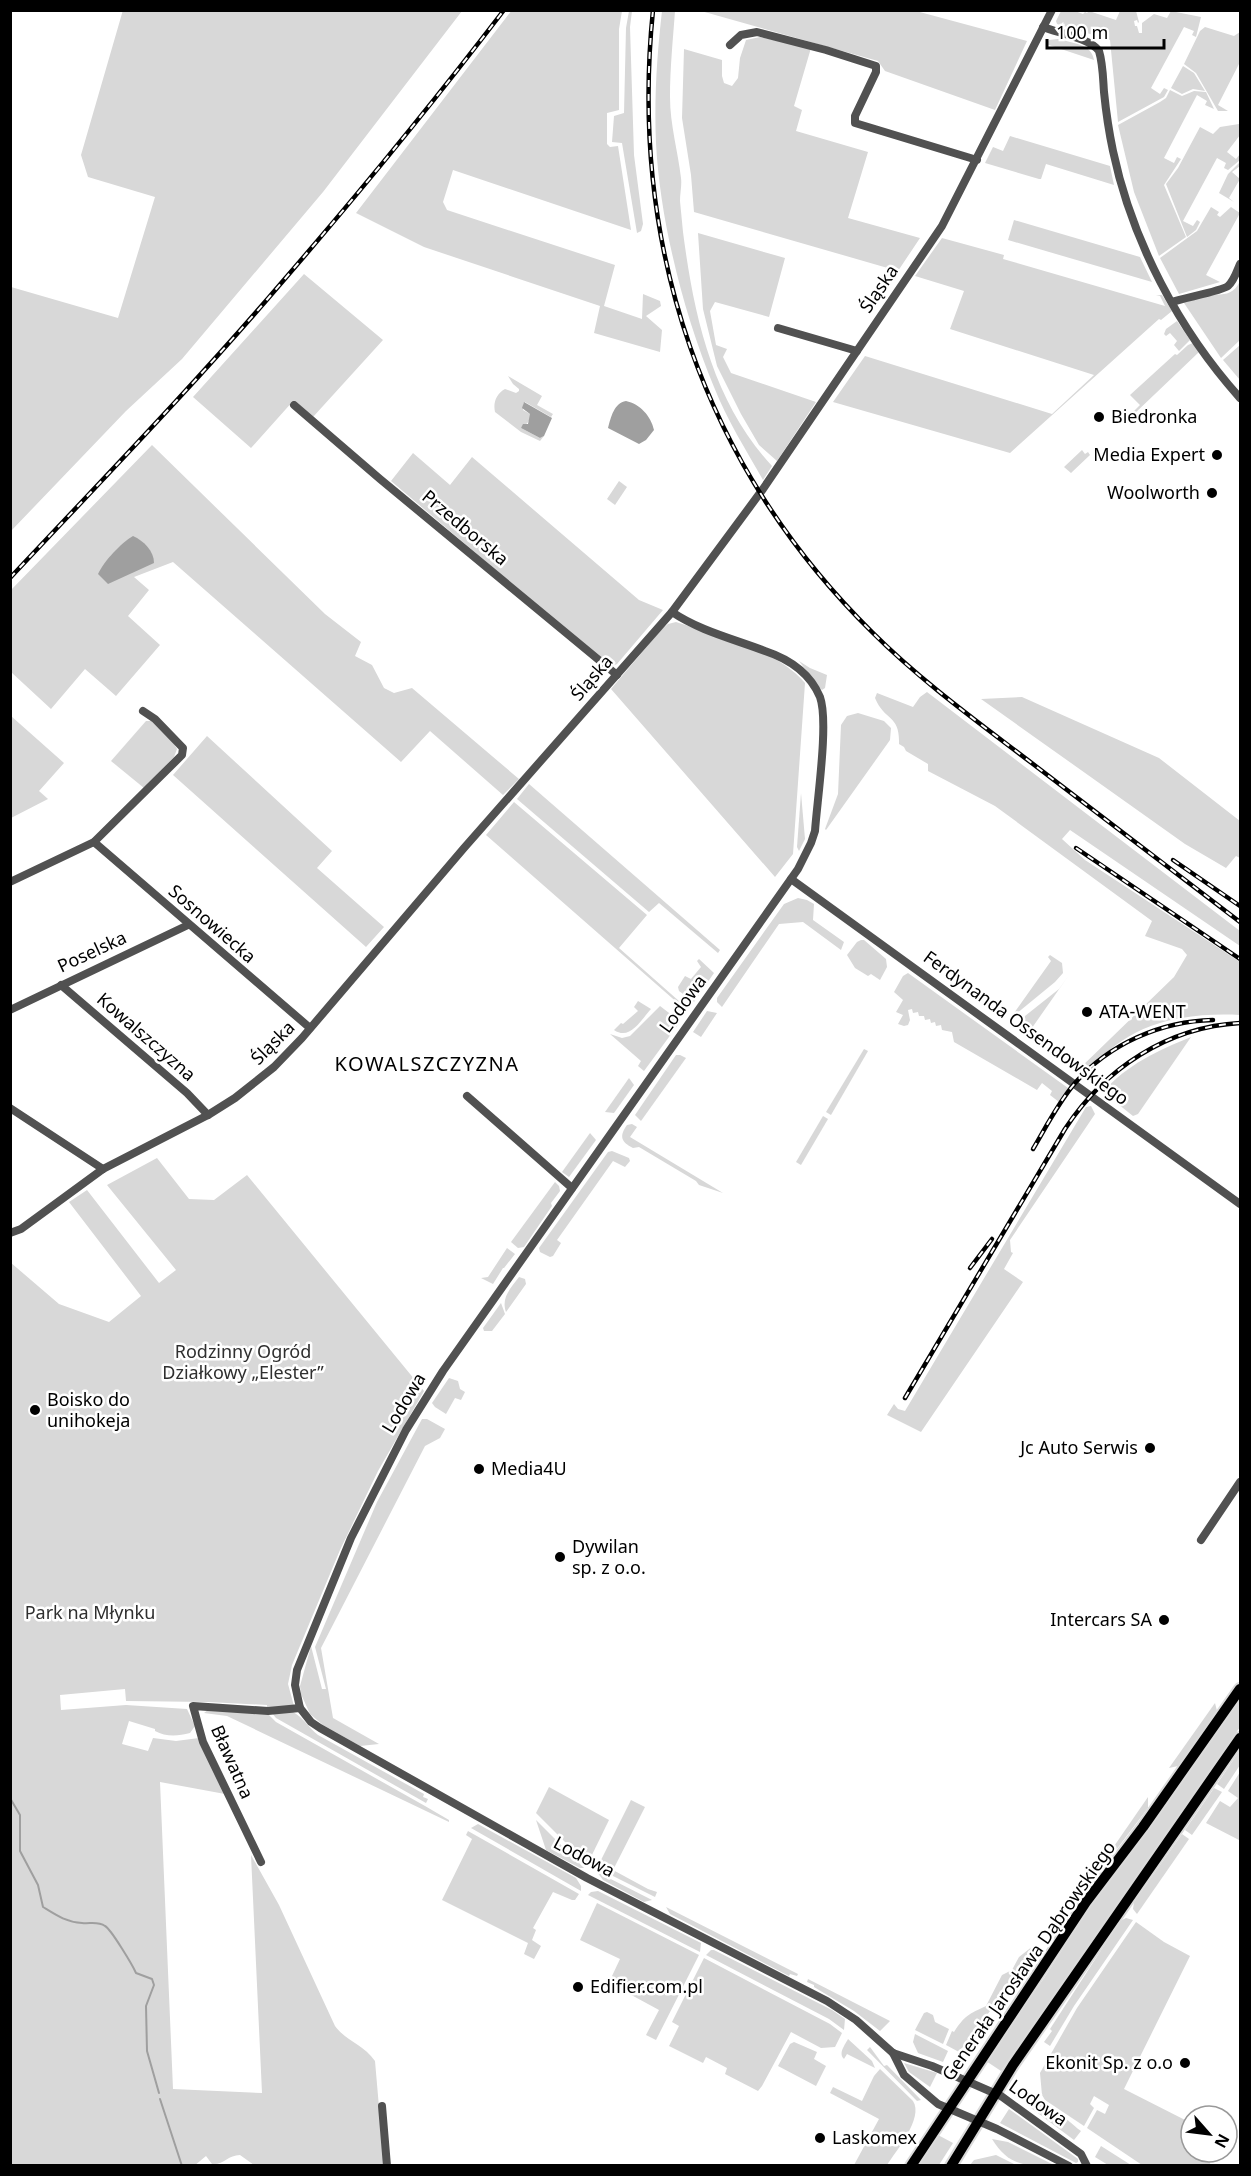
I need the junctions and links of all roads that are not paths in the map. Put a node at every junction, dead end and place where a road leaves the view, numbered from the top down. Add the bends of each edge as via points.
1 (1052, 10) edge
2 (1043, 27) junction
3 (730, 45) dead end
4 (977, 160) junction
5 (1240, 264) edge
6 (1172, 302) junction
7 (777, 328) dead end
8 (857, 351) junction
9 (1240, 398) edge
10 (294, 405) dead end
11 (672, 612) junction
12 (616, 675) junction
13 (143, 711) dead end
14 (94, 843) junction
15 (791, 879) junction
16 (10, 882) edge
17 (188, 925) junction
18 (61, 985) junction
19 (10, 1010) edge
20 (310, 1028) junction
21 (467, 1096) dead end
22 (10, 1108) edge
23 (208, 1115) junction
24 (103, 1169) junction
25 (572, 1188) junction
26 (1240, 1204) edge
27 (10, 1233) edge
28 (1240, 1482) edge
29 (1201, 1540) dead end
30 (1240, 1689) edge
31 (300, 1708) junction
32 (1240, 1738) edge
33 (261, 1862) dead end
34 (893, 2053) junction
35 (966, 2081) junction
36 (995, 2093) junction
37 (382, 2106) dead end
38 (948, 2108) junction
39 (978, 2121) junction
40 (387, 2166) edge
41 (910, 2166) edge
42 (951, 2166) edge
43 (1069, 2166) edge
44 (1087, 2166) edge

1 - 2 street, Śląska
2 - 4 street, Śląska
2 - 6 street via 1094,45 1099,51 1106,116 1122,185 1150,260
3 - 4 street via 741,34 757,32 876,66 855,123
4 - 8 street, Śląska via 942,226
5 - 6 street via 1230,284 1222,290
6 - 9 street via 1205,354
7 - 8 street
8 - 11 street, Śląska via 779,468
10 - 12 street, Przedborska
11 - 12 street, Śląska
11 - 15 street, Lodowa via 699,627 787,659 804,674 821,699 823,732 815,831
12 - 20 street, Śląska
13 - 14 street via 184,750
14 - 16 street
14 - 17 street, Sosnowiecka
15 - 25 street, Lodowa
15 - 26 street, Ferdynanda Ossendowskiego
17 - 18 street, Poselska
17 - 20 street, Sosnowiecka
18 - 19 street, Poselska
18 - 23 street, Kowalszczyzna
20 - 23 street, Śląska via 261,1078
21 - 25 street
22 - 24 street
23 - 24 street, Śląska
24 - 27 street, Śląska
25 - 31 street, Lodowa via 426,1397 366,1505 297,1670 295,1685
28 - 29 street
30 - 35 main road, Generała Jarosława Dąbrowskiego via 1086,1902
31 - 33 street, Bławatna via 268,1711 193,1706 203,1742
31 - 34 street, Lodowa via 320,1728 472,1815 827,2001
32 - 36 main road
34 - 35 street, Lodowa
34 - 38 street, Lodowa via 904,2075
35 - 36 street, Lodowa
35 - 38 main road, Generała Jarosława Dąbrowskiego
36 - 39 main road
36 - 44 street, Lodowa via 1081,2154
37 - 40 street
38 - 39 street, Lodowa
38 - 41 main road, Generała Jarosława Dąbrowskiego
39 - 42 main road
39 - 43 street, Lodowa

